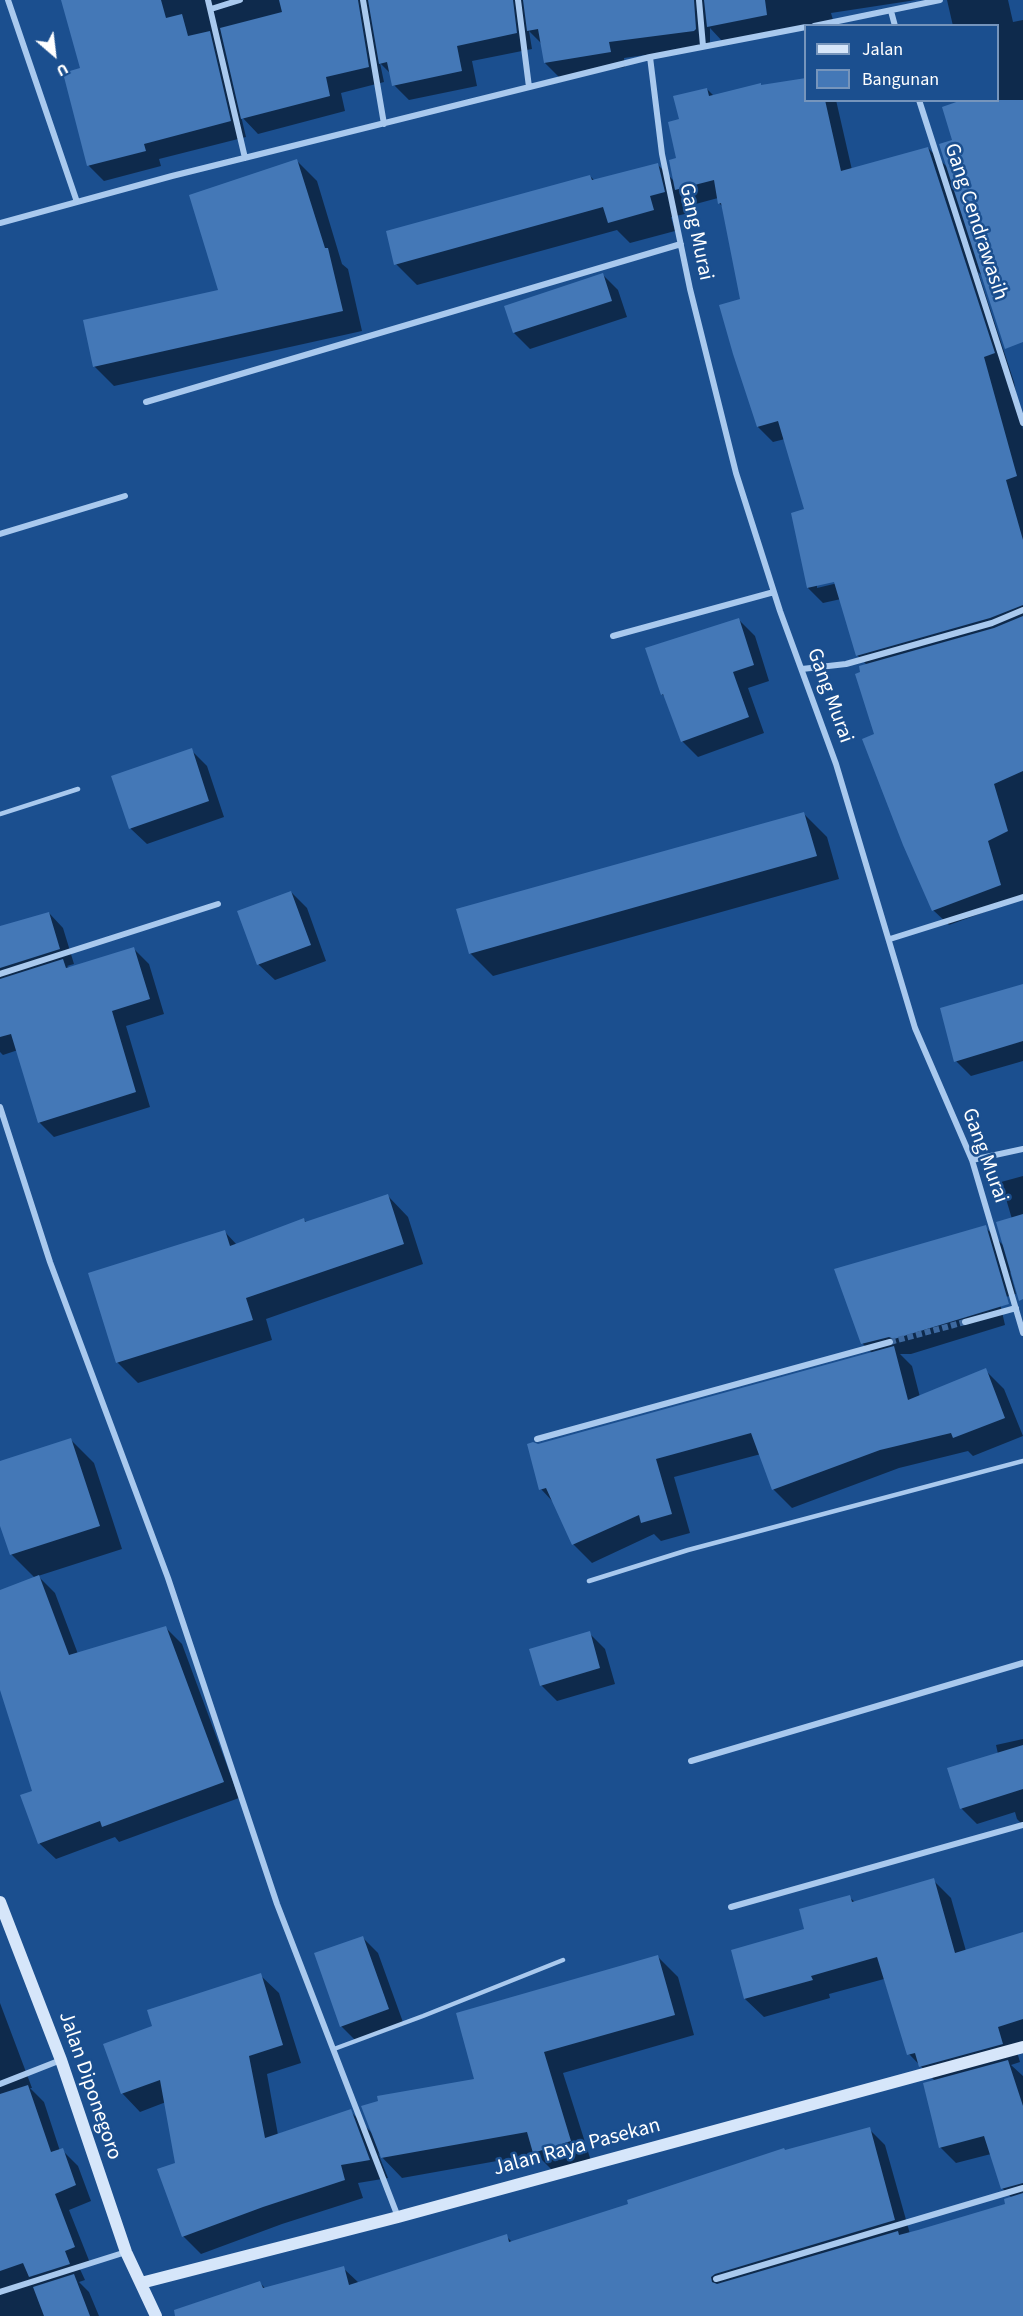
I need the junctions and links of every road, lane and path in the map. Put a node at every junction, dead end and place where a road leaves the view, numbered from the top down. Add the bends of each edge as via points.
1 (8, 0) edge
2 (208, 0) edge
3 (240, 0) edge
4 (363, 0) edge
5 (518, 0) edge
6 (699, 0) edge
7 (939, 0) edge
8 (211, 9) junction
9 (891, 10) junction
10 (824, 24) edge
11 (894, 24) edge
12 (804, 27) edge
13 (703, 46) junction
14 (650, 57) junction
15 (529, 87) junction
16 (920, 102) edge
17 (384, 123) junction
18 (245, 158) junction
19 (77, 202) junction
20 (0, 223) edge
21 (681, 244) junction
22 (146, 402) dead end
23 (1023, 423) edge
24 (124, 496) dead end
25 (0, 534) edge
26 (774, 592) junction
27 (1023, 610) edge
28 (613, 636) dead end
29 (802, 669) junction
30 (78, 789) dead end
31 (0, 814) edge
32 (1023, 897) edge
33 (218, 904) dead end
34 (890, 939) junction
35 (0, 974) edge
36 (0, 1107) edge
37 (1023, 1149) edge
38 (972, 1160) junction
39 (1016, 1308) junction
40 (965, 1322) tunnel mouth
41 (1023, 1334) edge
42 (890, 1342) tunnel mouth
43 (537, 1439) dead end
44 (1023, 1461) edge
45 (588, 1581) dead end
46 (1023, 1663) edge
47 (691, 1761) dead end
48 (1023, 1825) edge
49 (0, 1902) edge
50 (731, 1907) dead end
51 (563, 1960) dead end
52 (1023, 2047) edge
53 (334, 2049) junction
54 (61, 2060) junction
55 (0, 2084) edge
56 (1023, 2188) edge
57 (398, 2217) junction
58 (126, 2252) junction
59 (716, 2279) dead end
60 (141, 2283) junction
61 (0, 2292) edge
62 (156, 2316) edge

1 - 19 street
2 - 8 street
3 - 8 street
4 - 17 street
5 - 15 street
6 - 13 street
7 - 9 street
8 - 18 street
9 - 10 street
9 - 11 street
12 - 13 street
13 - 14 street
14 - 15 street
14 - 21 street, Gang Murai via 662,154
15 - 17 street
16 - 23 street, Gang Cendrawasih
17 - 18 street
18 - 19 street
19 - 20 street
21 - 22 street
21 - 26 street, Gang Murai via 736,473
24 - 25 street
26 - 28 street
26 - 29 street, Gang Murai
27 - 29 street via 992,623 846,664
29 - 34 street, Gang Murai
30 - 31 lane
32 - 34 street
33 - 35 street
34 - 38 street, Gang Murai via 915,1028
36 - 53 street via 50,1262 168,1578 277,1904
37 - 38 street
38 - 39 street, Gang Murai
39 - 40 street
39 - 41 street, Gang Murai
42 - 43 street
44 - 45 lane via 688,1550
46 - 47 street
48 - 50 street
49 - 54 street, Jalan Diponegoro
51 - 53 lane
52 - 57 street, Jalan Raya Pasekan
53 - 57 street
54 - 55 street
54 - 58 street, Jalan Diponegoro
56 - 59 street
57 - 60 street, Jalan Raya Pasekan
58 - 60 street, Jalan Diponegoro
58 - 61 street
60 - 62 street, Jalan Diponegoro

